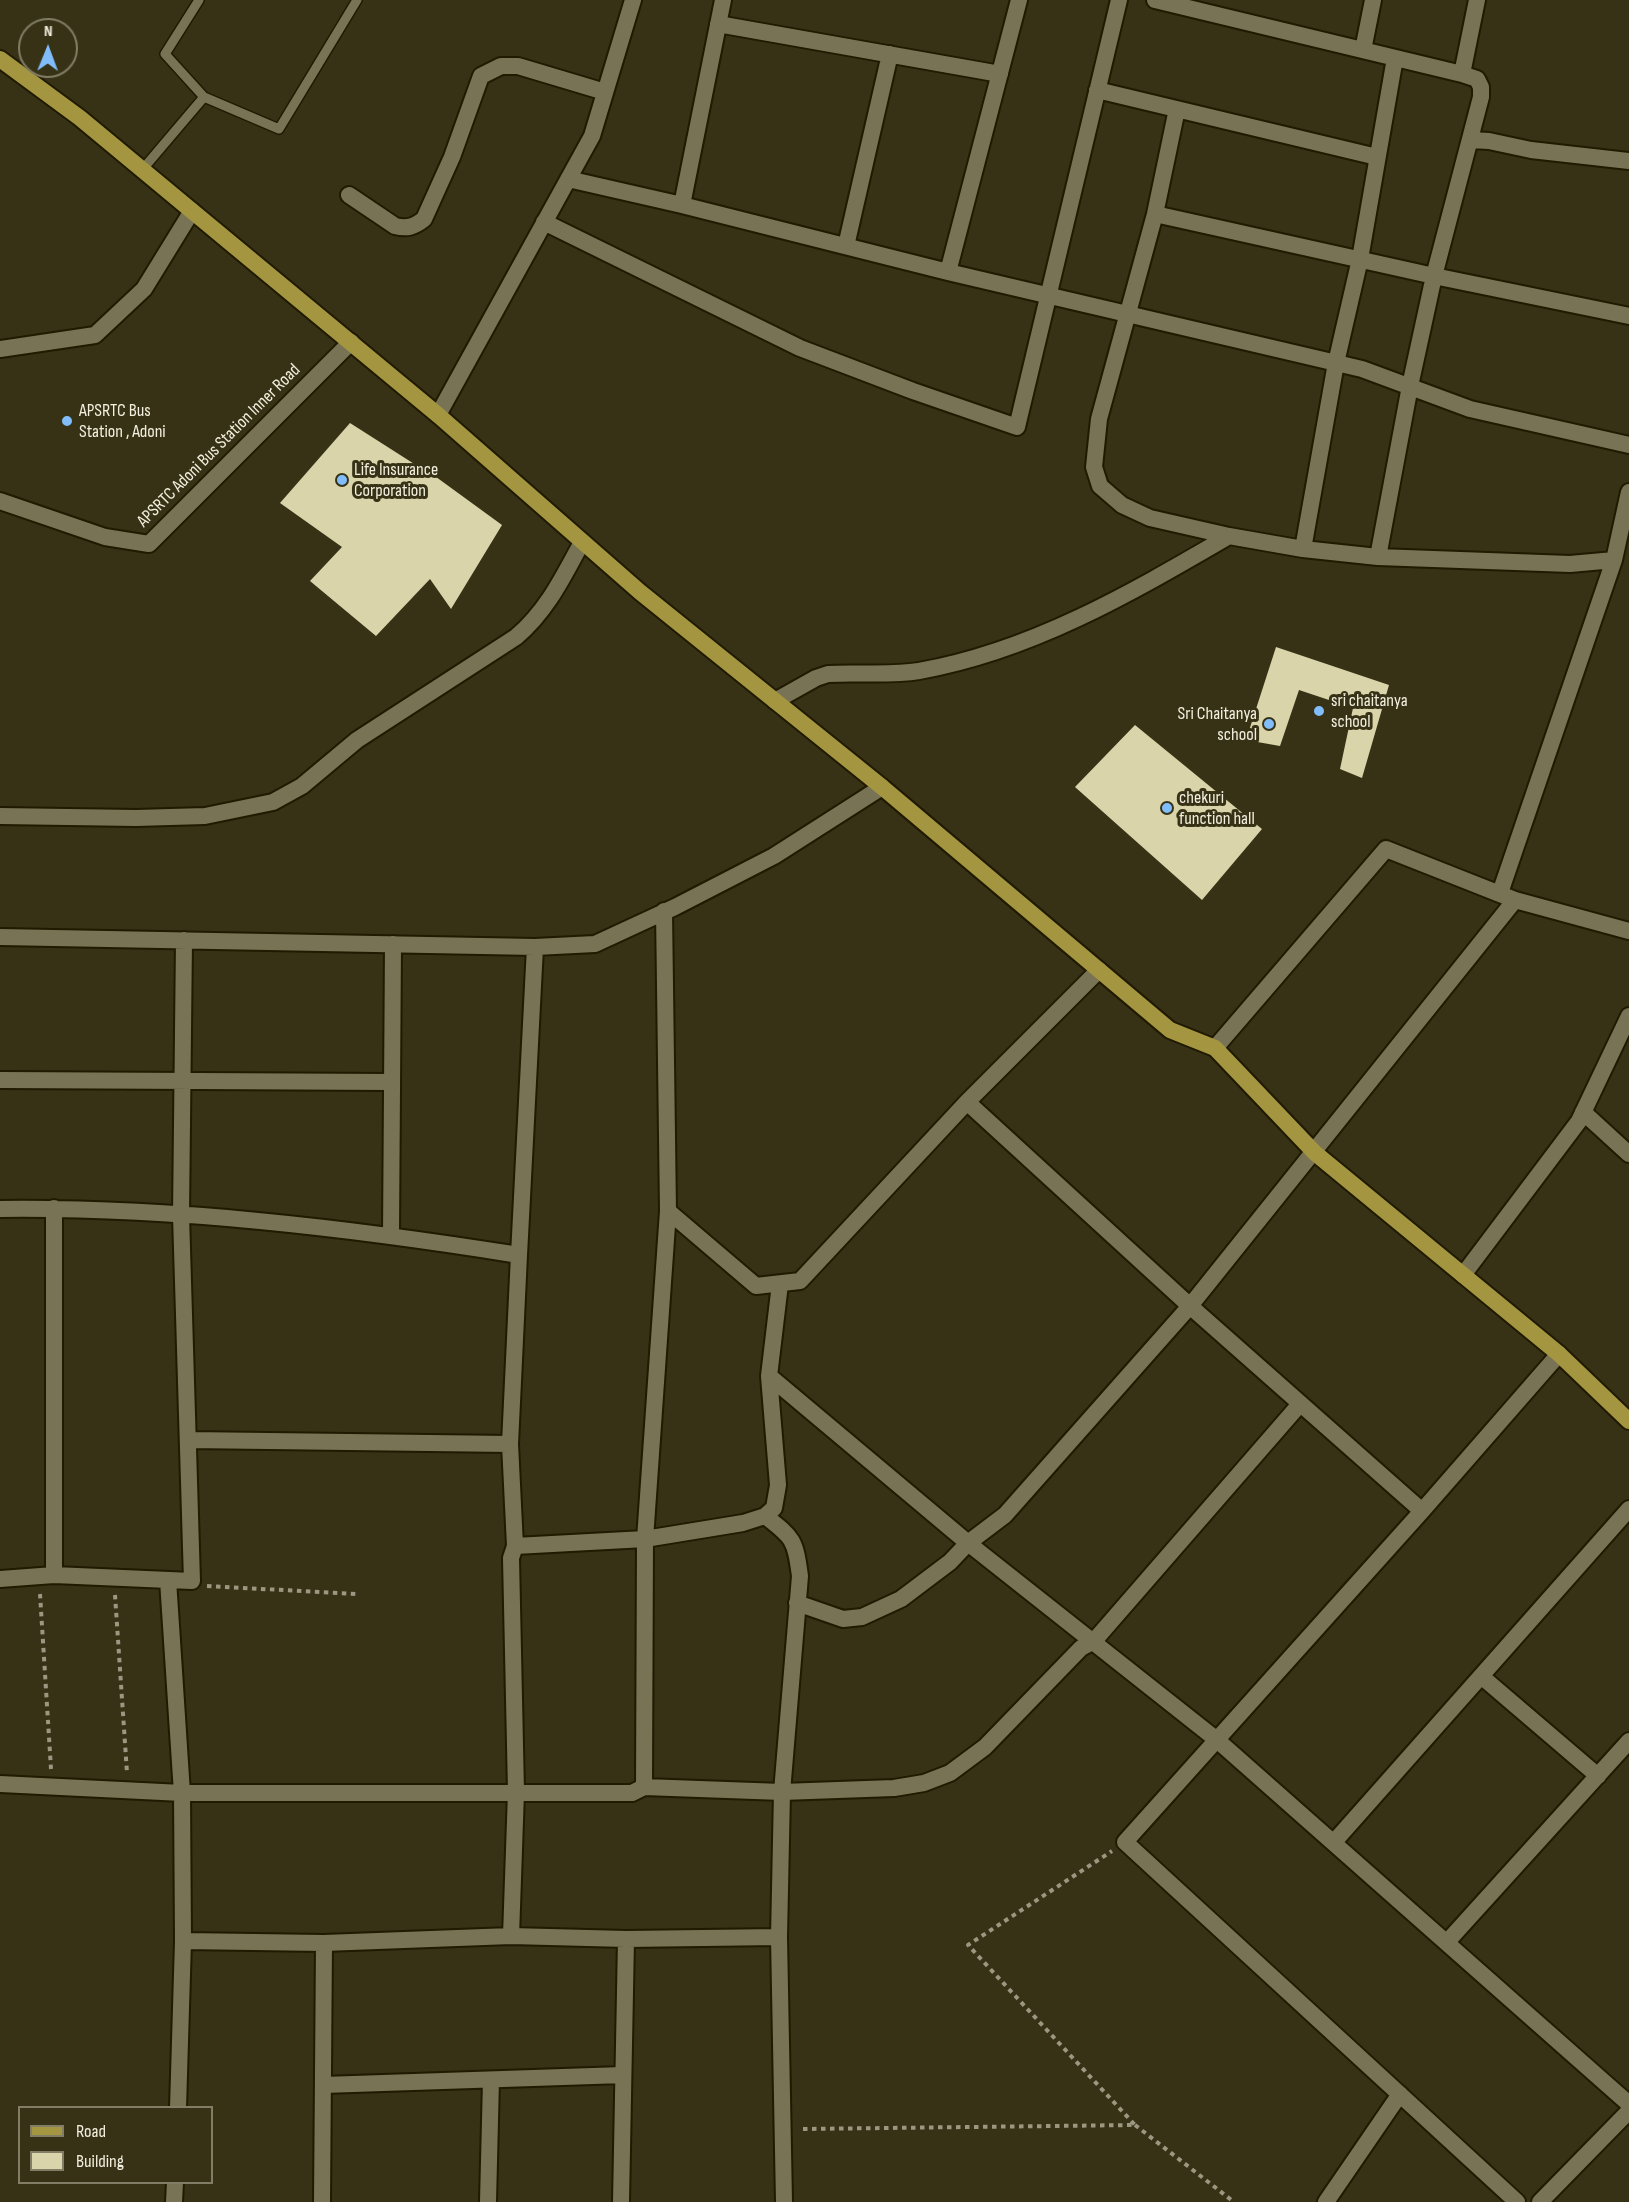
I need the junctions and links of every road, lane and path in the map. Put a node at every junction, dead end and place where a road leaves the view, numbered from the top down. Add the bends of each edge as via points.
1 (199, 0) edge
2 (357, 0) edge
3 (633, 0) edge
4 (723, 0) edge
5 (1019, 0) edge
6 (1119, 0) edge
7 (1155, 0) edge
8 (1373, 0) edge
9 (1477, 0) edge
10 (718, 24) junction
11 (1362, 50) junction
12 (890, 54) junction
13 (1395, 58) junction
14 (0, 60) edge
15 (1000, 74) junction
16 (1462, 74) junction
17 (1097, 90) junction
18 (605, 92) junction
19 (204, 97) junction
20 (1177, 110) junction
21 (1471, 140) junction
22 (1377, 157) junction
23 (1629, 161) edge
24 (142, 170) junction
25 (568, 179) junction
26 (349, 195) dead end
27 (682, 206) junction
28 (192, 211) junction
29 (1155, 214) junction
30 (544, 222) junction
31 (846, 246) junction
32 (1360, 259) junction
33 (948, 272) junction
34 (1434, 276) junction
35 (1048, 295) junction
36 (1128, 314) junction
37 (1629, 316) edge
38 (351, 342) junction
39 (0, 349) edge
40 (1336, 363) junction
41 (1410, 386) junction
42 (438, 415) junction
43 (1629, 445) edge
44 (1629, 492) edge
45 (0, 501) edge
46 (1229, 536) junction
47 (582, 542) junction
48 (1303, 549) junction
49 (1378, 557) junction
50 (1614, 560) junction
51 (775, 701) junction
52 (882, 787) junction
53 (0, 816) edge
54 (1508, 897) junction
55 (664, 911) junction
56 (1629, 931) edge
57 (0, 937) edge
58 (184, 940) junction
59 (393, 944) junction
60 (535, 947) junction
61 (1099, 970) junction
62 (1629, 1016) edge
63 (1215, 1048) junction
64 (0, 1080) edge
65 (182, 1082) junction
66 (392, 1082) junction
67 (967, 1102) junction
68 (1583, 1112) junction
69 (1315, 1152) junction
70 (1629, 1154) edge
71 (54, 1208) junction
72 (0, 1209) edge
73 (668, 1211) junction
74 (181, 1215) junction
75 (391, 1234) junction
76 (519, 1255) junction
77 (1463, 1275) junction
78 (780, 1284) junction
79 (1190, 1306) junction
80 (1559, 1354) junction
81 (769, 1376) junction
82 (1300, 1404) junction
83 (1629, 1421) edge
84 (188, 1440) junction
85 (510, 1444) junction
86 (1629, 1509) edge
87 (1422, 1511) junction
88 (765, 1516) junction
89 (645, 1539) junction
90 (968, 1543) junction
91 (515, 1546) junction
92 (54, 1575) junction
93 (0, 1579) edge
94 (168, 1580) junction
95 (39, 1584) dead end
96 (207, 1586) dead end
97 (114, 1588) dead end
98 (356, 1594) dead end
99 (797, 1603) junction
100 (1094, 1641) junction
101 (1481, 1676) junction
102 (1217, 1740) junction
103 (1629, 1741) edge
104 (127, 1774) dead end
105 (1598, 1776) junction
106 (51, 1780) dead end
107 (0, 1784) edge
108 (644, 1787) junction
109 (516, 1792) junction
110 (782, 1792) junction
111 (182, 1793) junction
112 (1125, 1842) junction
113 (1334, 1842) junction
114 (511, 1936) junction
115 (779, 1937) junction
116 (626, 1940) junction
117 (183, 1941) junction
118 (1447, 1942) junction
119 (324, 1943) junction
120 (623, 2075) junction
121 (491, 2080) junction
122 (323, 2085) junction
123 (1400, 2094) junction
124 (1629, 2104) edge
125 (178, 2106) edge
126 (1629, 2111) edge
127 (1135, 2125) junction
128 (803, 2129) dead end
129 (175, 2184) edge
130 (174, 2202) edge
131 (322, 2202) edge
132 (488, 2202) edge
133 (621, 2202) edge
134 (784, 2202) edge
135 (1234, 2202) edge
136 (1326, 2202) edge
137 (1517, 2202) edge
138 (1540, 2202) edge

1 - 19 lane via 165,54
2 - 19 lane via 279,129
3 - 18 street
4 - 10 street
5 - 15 street
6 - 17 street
7 - 11 street
8 - 11 street
9 - 16 street
10 - 12 street
10 - 27 street
11 - 13 street
12 - 15 street
12 - 31 street
13 - 16 street
13 - 22 street
14 - 24 main road via 80,118
15 - 33 street
16 - 21 street via 1477,79 1481,87
17 - 20 street
17 - 35 street
18 - 25 street via 592,136
18 - 26 street via 518,66 490,70 481,76 476,87 452,157 424,219 415,226 395,226
19 - 24 lane
20 - 22 street
20 - 29 street
21 - 23 street
21 - 34 street
22 - 32 street
24 - 28 main road
25 - 27 street
25 - 30 street
27 - 31 street
28 - 38 main road
28 - 39 street via 144,289 95,335
29 - 32 street
29 - 36 street
30 - 35 street via 800,348 1017,427
30 - 42 street
31 - 33 street
32 - 34 street
32 - 40 street
33 - 35 street
34 - 37 street
34 - 41 street
35 - 36 street
36 - 40 street
36 - 46 street via 1099,419 1094,467 1100,486 1122,505 1150,518
38 - 42 main road
38 - 45 street, APSRTC Adoni Bus Station Inner Road via 149,544 105,537
40 - 41 street
40 - 48 street
41 - 43 street via 1470,409
41 - 49 street
42 - 47 main road
44 - 50 street
46 - 48 street
46 - 51 street via 1148,583 1042,636 973,660 917,672 828,674
47 - 51 main road
47 - 53 street via 534,623 357,740 302,786 273,802 205,816
48 - 49 street
49 - 50 street via 1570,564
50 - 54 street
51 - 52 main road
52 - 55 street via 774,856
52 - 61 main road
54 - 56 street
54 - 63 street via 1386,849
54 - 69 street
55 - 60 street via 595,944
55 - 73 street
57 - 58 street
58 - 59 street
58 - 65 street
59 - 60 street
59 - 66 street
60 - 76 street
61 - 63 main road via 1170,1029
61 - 67 street
62 - 68 street
63 - 69 main road
64 - 65 street
65 - 66 street
65 - 74 street
66 - 75 street
67 - 78 street via 800,1281
67 - 79 street
68 - 70 street
68 - 77 street
69 - 77 main road
69 - 79 street
71 - 72 street
71 - 74 street
71 - 92 street
73 - 78 street via 756,1286
73 - 89 street
74 - 75 street
74 - 84 street
75 - 76 street
76 - 85 street
77 - 80 main road
78 - 81 street
79 - 82 street
79 - 90 street via 1005,1515
80 - 83 main road
80 - 87 street
81 - 88 street via 778,1485 774,1508
81 - 90 street
82 - 87 street
82 - 100 street
84 - 85 street
84 - 94 street via 192,1581
85 - 91 street
86 - 101 street
87 - 102 street
88 - 89 street
88 - 99 street via 788,1534 796,1550 800,1576
89 - 91 street
89 - 108 street
90 - 99 street via 950,1562 901,1599 862,1617 843,1619
90 - 100 street
91 - 109 street via 511,1558
92 - 93 street
92 - 94 street
94 - 111 street
95 - 106 path
96 - 98 path
97 - 104 path
99 - 110 street
100 - 102 street
100 - 110 street via 1080,1648 985,1747 950,1773 894,1788
101 - 105 street
101 - 113 street
102 - 112 street
102 - 113 street
103 - 105 street
105 - 118 street
107 - 111 street
108 - 109 street via 632,1793
108 - 110 street
109 - 111 street
109 - 114 street
110 - 115 street
111 - 117 street
112 - 123 street
112 - 127 path via 968,1945
113 - 118 street
114 - 116 street
114 - 119 street
115 - 116 street
115 - 134 street
116 - 120 street
117 - 119 street
117 - 125 street
118 - 124 street
119 - 122 street
120 - 121 street
120 - 133 street
121 - 122 street
121 - 132 street
122 - 131 street
123 - 136 street
123 - 137 street
126 - 138 street
127 - 128 path
127 - 135 path
129 - 130 street

